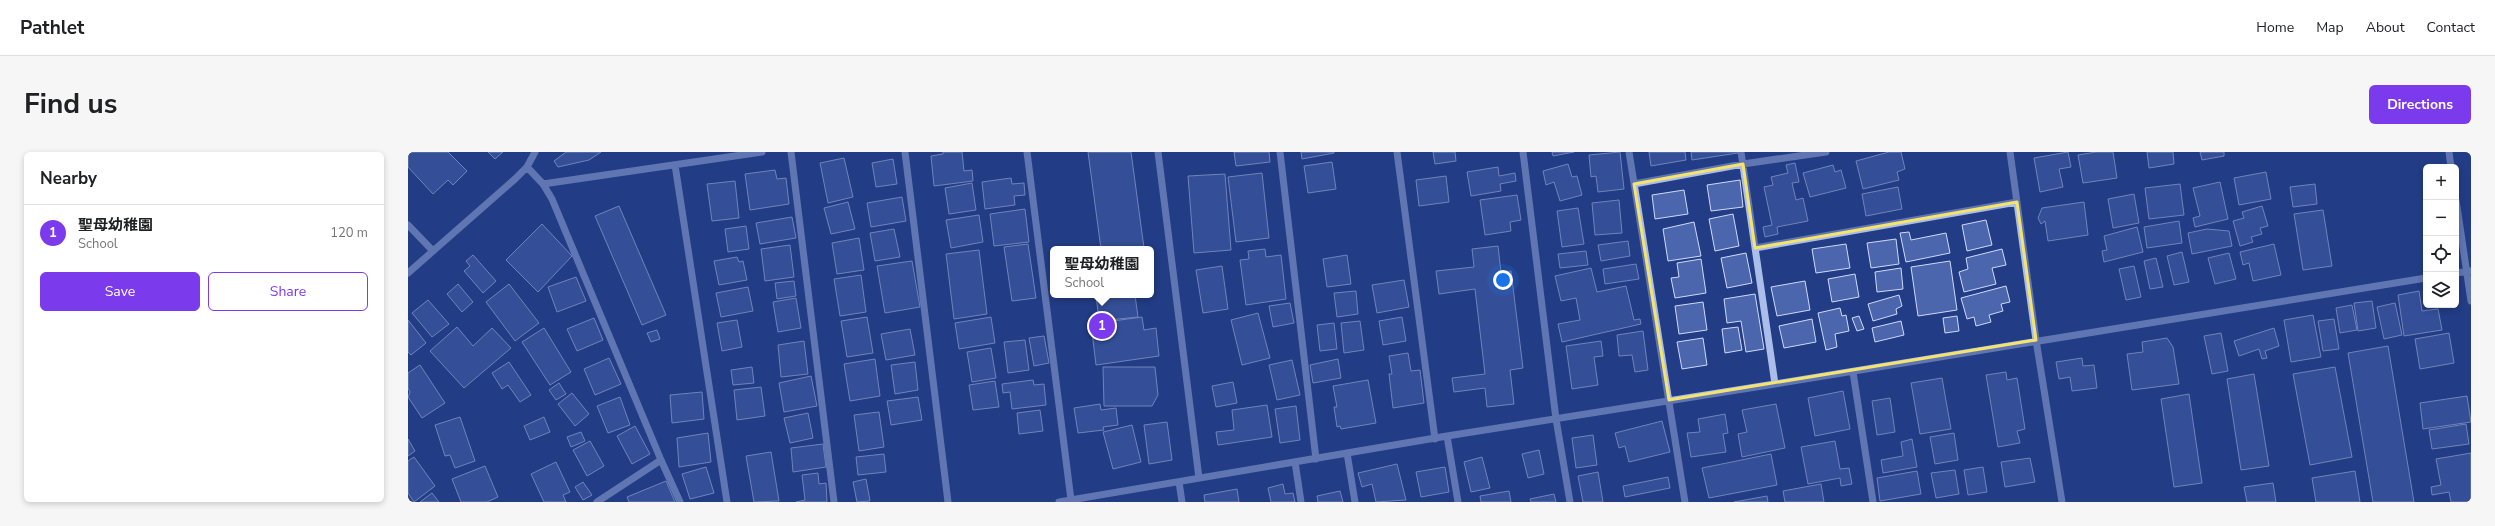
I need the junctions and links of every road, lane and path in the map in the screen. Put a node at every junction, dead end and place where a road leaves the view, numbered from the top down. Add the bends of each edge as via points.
1 (535, 152) edge
2 (762, 152) edge
3 (791, 152) edge
4 (905, 152) edge
5 (1027, 152) edge
6 (1158, 152) edge
7 (1280, 152) edge
8 (1398, 152) edge
9 (1523, 152) edge
10 (1629, 152) edge
11 (1741, 152) edge
12 (1826, 152) edge
13 (2010, 152) edge
14 (2449, 152) edge
15 (719, 155) edge
16 (1743, 164) junction
17 (2451, 164) edge
18 (674, 165) junction
19 (527, 167) junction
20 (543, 184) junction
21 (1634, 184) junction
22 (2017, 202) junction
23 (2459, 216) edge
24 (408, 225) edge
25 (1755, 248) junction
26 (433, 251) junction
27 (2469, 271) edge
28 (408, 273) edge
29 (2459, 273) edge
30 (2423, 278) edge
31 (2471, 301) edge
32 (2036, 340) junction
33 (1853, 372) junction
34 (1775, 384) junction
35 (1669, 400) junction
36 (1556, 419) junction
37 (1447, 436) junction
38 (1435, 439) junction
39 (1347, 453) junction
40 (1316, 459) junction
41 (660, 460) junction
42 (1295, 462) junction
43 (1200, 478) junction
44 (1179, 482) junction
45 (1071, 500) junction
46 (597, 502) edge
47 (680, 502) edge
48 (727, 502) edge
49 (834, 502) edge
50 (948, 502) edge
51 (1059, 502) edge
52 (1182, 502) edge
53 (1301, 502) edge
54 (1355, 502) edge
55 (1458, 502) edge
56 (1570, 502) edge
57 (1685, 502) edge
58 (1873, 502) edge
59 (2062, 502) edge

1 - 19 street
2 - 15 street
3 - 49 street
4 - 50 street
5 - 45 street
6 - 43 street
7 - 40 street
8 - 38 street
9 - 36 street
10 - 21 street
11 - 16 street
12 - 16 street
13 - 22 street
14 - 17 street
15 - 18 street
16 - 21 street
16 - 25 street
18 - 20 street
18 - 48 street
19 - 20 street
19 - 26 street
20 - 41 street via 552,199
21 - 35 street
22 - 25 street
22 - 32 street
23 - 27 street
24 - 26 street
25 - 34 street
26 - 28 street
27 - 29 street
27 - 31 street
30 - 32 street
32 - 33 street
32 - 59 street
33 - 34 street
33 - 58 street
34 - 35 street
35 - 36 street
35 - 57 street
36 - 37 street
36 - 56 street
37 - 38 street
37 - 55 street
38 - 39 street
39 - 40 street
39 - 54 street
40 - 42 street
41 - 46 street
41 - 47 street
42 - 43 street
42 - 53 street
43 - 44 street
44 - 45 street
44 - 52 street
45 - 51 street

